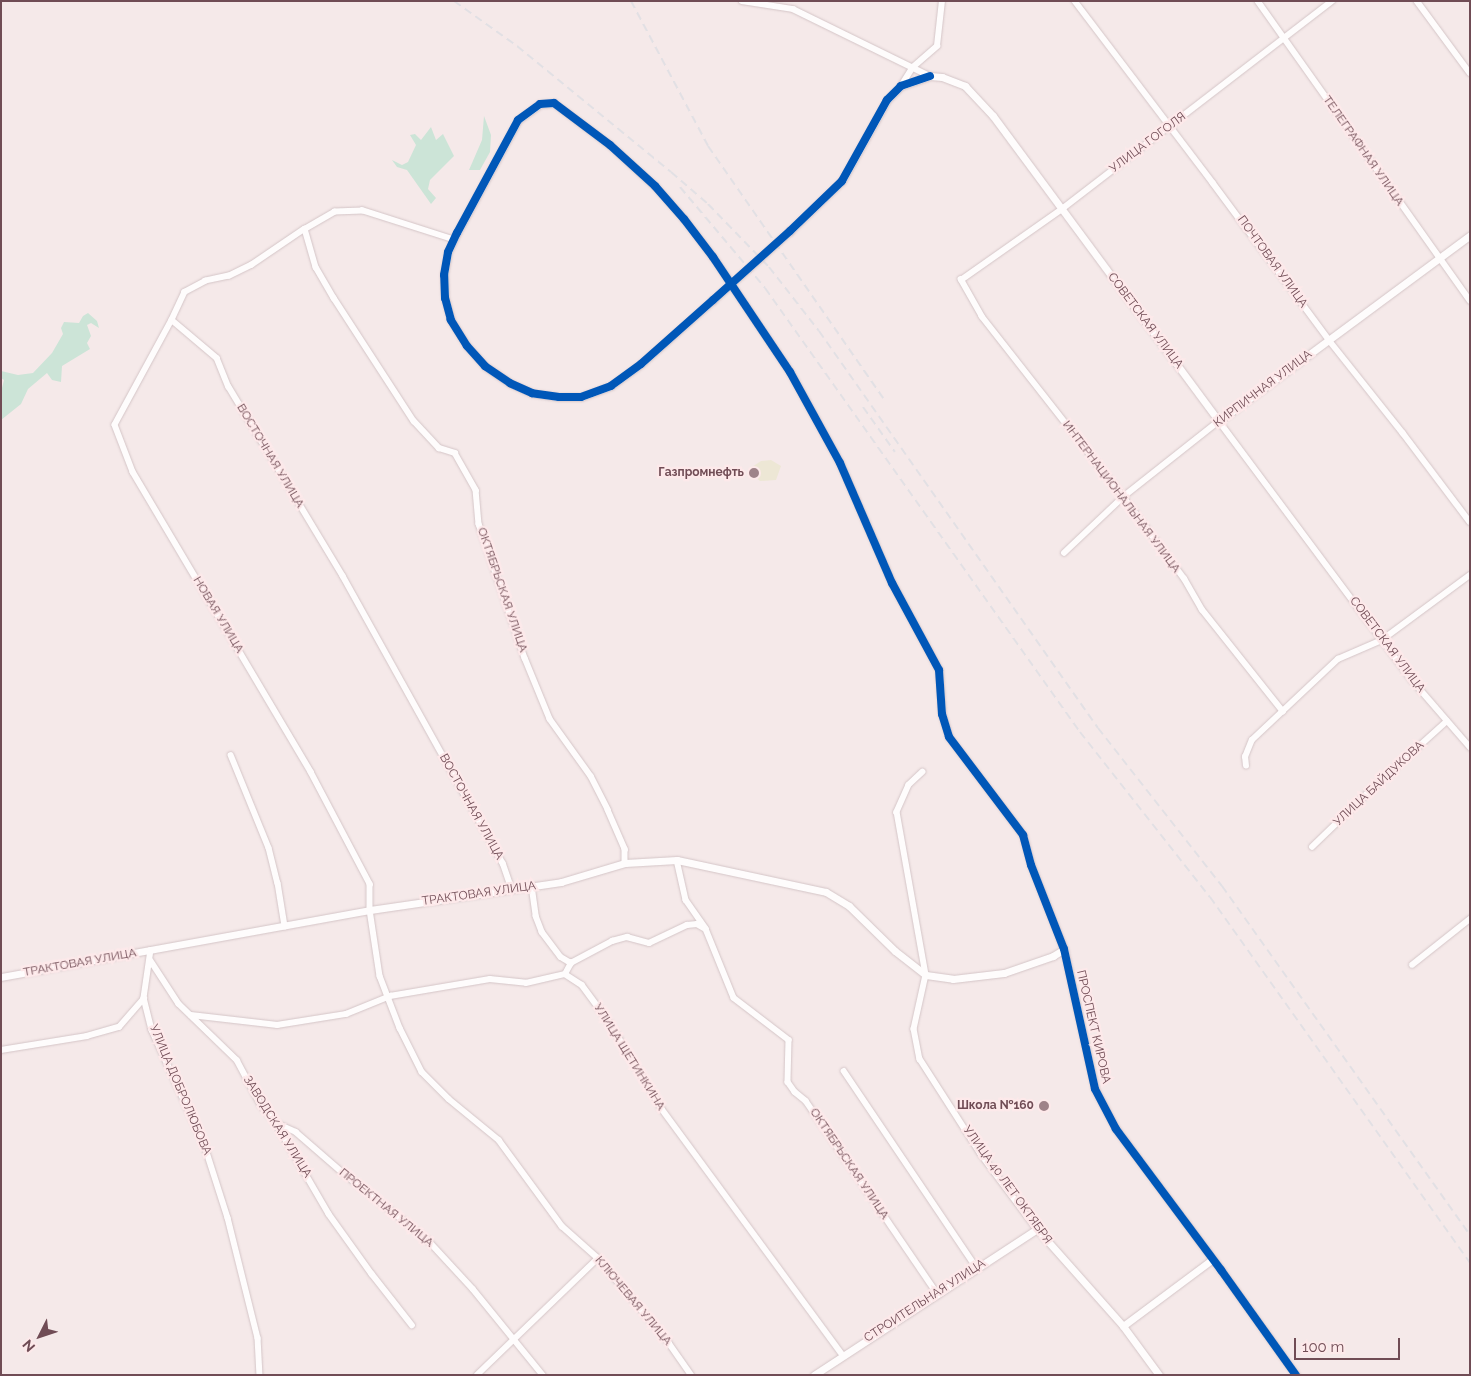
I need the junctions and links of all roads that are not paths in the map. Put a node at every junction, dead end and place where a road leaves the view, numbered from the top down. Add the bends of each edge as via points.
1 (742, 1) edge
2 (942, 1) edge
3 (1074, 1) edge
4 (1258, 1) edge
5 (1332, 1) edge
6 (1417, 1) edge
7 (1284, 38) junction
8 (913, 67) junction
9 (1470, 73) edge
10 (930, 76) junction
11 (901, 86) junction
12 (1170, 126) junction
13 (1062, 209) junction
14 (305, 229) junction
15 (1470, 235) edge
16 (454, 240) junction
17 (1439, 258) junction
18 (961, 280) joint
19 (1470, 300) edge
20 (172, 320) junction
21 (1329, 340) junction
22 (1220, 421) junction
23 (1124, 497) junction
24 (1470, 522) edge
25 (1064, 553) dead end
26 (1470, 575) edge
27 (1382, 640) junction
28 (1282, 712) junction
29 (1448, 721) junction
30 (1470, 747) edge
31 (231, 755) dead end
32 (1246, 766) dead end
33 (923, 772) dead end
34 (1312, 847) dead end
35 (677, 860) junction
36 (625, 863) junction
37 (532, 886) junction
38 (512, 889) junction
39 (370, 910) junction
40 (1470, 919) edge
41 (285, 926) junction
42 (706, 929) junction
43 (1064, 949) junction
44 (151, 950) junction
45 (152, 962) junction
46 (571, 964) junction
47 (1412, 965) dead end
48 (565, 974) junction
49 (926, 975) junction
50 (1, 977) edge
51 (390, 996) junction
52 (144, 998) junction
53 (191, 1015) junction
54 (1, 1050) edge
55 (844, 1071) dead end
56 (276, 1123) junction
57 (1037, 1229) junction
58 (598, 1258) junction
59 (1213, 1260) junction
60 (977, 1268) junction
61 (937, 1293) junction
62 (412, 1325) dead end
63 (1123, 1326) junction
64 (514, 1338) junction
65 (842, 1355) junction
66 (260, 1375) edge
67 (477, 1375) edge
68 (543, 1375) edge
69 (691, 1375) edge
70 (814, 1375) edge
71 (1159, 1375) edge
72 (1296, 1375) edge

1 - 8 street, СОВЕТСКАЯ УЛИЦА via 793,9
2 - 8 street via 937,46
3 - 12 street, ПОЧТОВАЯ УЛИЦА
4 - 7 street, ТЕЛЕГРАФНАЯ УЛИЦА
5 - 7 street, УЛИЦА ГОГОЛЯ
6 - 9 street
7 - 12 street, УЛИЦА ГОГОЛЯ
7 - 17 street, ТЕЛЕГРАФНАЯ УЛИЦА
8 - 10 street, СОВЕТСКАЯ УЛИЦА
8 - 11 street
10 - 11 street
10 - 13 street, СОВЕТСКАЯ УЛИЦА via 942,77 970,91 993,116
11 - 16 street, ПРОСПЕКТ КИРОВА, bridge via 888,100 842,181 641,364 611,386 582,397 532,393 510,384 485,366 467,346 451,320 445,298 444,275
12 - 13 street, УЛИЦА ГОГОЛЯ
12 - 21 street, ПОЧТОВАЯ УЛИЦА
13 - 18 street, УЛИЦА ГОГОЛЯ
13 - 22 street, СОВЕТСКАЯ УЛИЦА
14 - 16 street via 335,212 363,211
14 - 20 street via 252,265 185,292
14 - 36 street, ОКТЯБРЬСКАЯ УЛИЦА via 316,267 414,421 439,448 455,453 476,490 479,524 525,658 550,720 591,776 608,810 625,850
15 - 17 street, КИРПИЧНАЯ УЛИЦА
16 - 43 street, ПРОСПЕКТ КИРОВА via 518,120 540,104 554,103 566,111 610,144 655,186 713,257 790,372 840,463 892,583 940,670 942,714 949,736 1024,835 1031,865
17 - 19 street, ТЕЛЕГРАФНАЯ УЛИЦА
17 - 21 street, КИРПИЧНАЯ УЛИЦА
18 - 23 street, ИНТЕРНАЦИОНАЛЬНАЯ УЛИЦА via 982,317
20 - 38 street, ВОСТОЧНАЯ УЛИЦА via 217,358 229,387 342,576 503,863
20 - 39 street, НОВАЯ УЛИЦА via 115,425 133,472 311,772 370,884
21 - 22 street, КИРПИЧНАЯ УЛИЦА
21 - 24 street, ПОЧТОВАЯ УЛИЦА
22 - 23 street, КИРПИЧНАЯ УЛИЦА
22 - 27 street, СОВЕТСКАЯ УЛИЦА
23 - 25 street, КИРПИЧНАЯ УЛИЦА
23 - 28 street, ИНТЕРНАЦИОНАЛЬНАЯ УЛИЦА via 1184,579 1202,610
26 - 27 street
27 - 28 street via 1338,659
27 - 29 street, СОВЕТСКАЯ УЛИЦА
28 - 32 street via 1252,740 1245,756
29 - 30 street, СОВЕТСКАЯ УЛИЦА
29 - 34 street, УЛИЦА БАЙДУКОВА
31 - 41 street via 269,848
33 - 49 street, УЛИЦА 40 ЛЕТ ОКТЯБРЯ via 909,785 897,812
35 - 36 street, ТРАКТОВАЯ УЛИЦА
35 - 42 street, ОКТЯБРЬСКАЯ УЛИЦА via 686,900
35 - 49 street, ТРАКТОВАЯ УЛИЦА via 826,892 849,906 895,951
36 - 37 street, ТРАКТОВАЯ УЛИЦА via 561,882
37 - 38 street, ТРАКТОВАЯ УЛИЦА
37 - 46 street via 542,932 561,958
38 - 39 street, ТРАКТОВАЯ УЛИЦА
39 - 41 street, ТРАКТОВАЯ УЛИЦА
39 - 51 street, КЛЮЧЕВАЯ УЛИЦА via 380,976
40 - 47 street
41 - 44 street, ТРАКТОВАЯ УЛИЦА
42 - 46 street via 697,924 687,925 650,943 627,937
42 - 61 street, ОКТЯБРЬСКАЯ УЛИЦА via 734,998 789,1040 788,1082 806,1101
43 - 49 street via 1004,973 953,979
43 - 59 street, ПРОСПЕКТ КИРОВА via 1095,1089 1116,1129
44 - 45 street, УЛИЦА ДОБРОЛЮБОВА
44 - 50 street, ТРАКТОВАЯ УЛИЦА
45 - 52 street, УЛИЦА ДОБРОЛЮБОВА
45 - 53 street, ЗАВОДСКАЯ УЛИЦА via 179,1004
46 - 48 street
48 - 51 street via 526,983 490,978
48 - 65 street, УЛИЦА ЩЕТИНКИНА via 582,985 662,1109
49 - 57 street, УЛИЦА 40 ЛЕТ ОКТЯБРЯ via 914,1029 920,1059 981,1154
51 - 53 street via 346,1014 277,1025
51 - 58 street, КЛЮЧЕВАЯ УЛИЦА via 400,1028 422,1072 499,1140 562,1226
52 - 54 street via 119,1027 87,1036
52 - 66 street, УЛИЦА ДОБРОЛЮБОВА via 152,1030 205,1146 228,1218 258,1338
53 - 56 street, ЗАВОДСКАЯ УЛИЦА via 237,1060 261,1105
55 - 60 street
56 - 62 street, ЗАВОДСКАЯ УЛИЦА via 329,1214
56 - 64 street, ПРОЕКТНАЯ УЛИЦА via 296,1132 427,1239
57 - 60 street, СТРОИТЕЛЬНАЯ УЛИЦА
57 - 63 street, УЛИЦА 40 ЛЕТ ОКТЯБРЯ
58 - 64 street
58 - 69 street, КЛЮЧЕВАЯ УЛИЦА via 669,1343
59 - 63 street
59 - 72 street, ПРОСПЕКТ КИРОВА
60 - 61 street, СТРОИТЕЛЬНАЯ УЛИЦА
61 - 65 street, СТРОИТЕЛЬНАЯ УЛИЦА
63 - 71 street, УЛИЦА 40 ЛЕТ ОКТЯБРЯ
64 - 67 street
64 - 68 street, ПРОЕКТНАЯ УЛИЦА
65 - 70 street, СТРОИТЕЛЬНАЯ УЛИЦА

